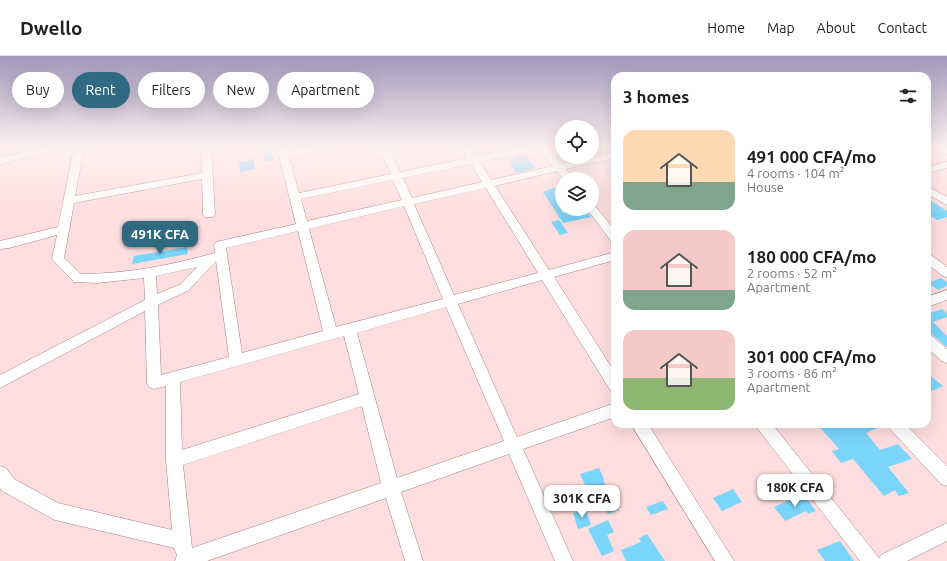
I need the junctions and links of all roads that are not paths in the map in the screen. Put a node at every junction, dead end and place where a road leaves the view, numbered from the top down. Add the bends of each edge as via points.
1 (75, 172) edge
2 (208, 172) edge
3 (288, 172) edge
4 (395, 172) edge
5 (418, 172) edge
6 (480, 172) edge
7 (540, 172) edge
8 (208, 175) junction
9 (397, 176) junction
10 (488, 184) junction
11 (931, 192) edge
12 (295, 198) junction
13 (69, 201) junction
14 (408, 202) junction
15 (947, 202) edge
16 (209, 214) dead end
17 (598, 216) edge
18 (303, 226) junction
19 (64, 229) junction
20 (611, 233) edge
21 (0, 245) edge
22 (611, 257) edge
23 (216, 258) junction
24 (931, 261) edge
25 (150, 274) junction
26 (947, 274) edge
27 (545, 275) junction
28 (947, 295) edge
29 (450, 301) junction
30 (931, 301) edge
31 (151, 302) junction
32 (349, 329) junction
33 (331, 334) junction
34 (931, 343) edge
35 (947, 357) edge
36 (236, 360) junction
37 (173, 377) junction
38 (611, 380) edge
39 (0, 382) edge
40 (366, 398) junction
41 (611, 411) edge
42 (642, 428) edge
43 (766, 428) edge
44 (898, 428) edge
45 (513, 446) junction
46 (174, 460) junction
47 (0, 474) edge
48 (947, 478) edge
49 (392, 488) junction
50 (947, 532) edge
51 (182, 541) junction
52 (184, 560) edge
53 (414, 561) edge
54 (564, 561) edge
55 (725, 561) edge
56 (871, 561) edge
57 (887, 561) edge

1 - 13 street
2 - 8 street
3 - 12 street
4 - 9 street
5 - 9 street
6 - 10 street
7 - 10 street
8 - 13 street
8 - 16 street
9 - 12 street
9 - 14 street
10 - 14 street
10 - 27 street
11 - 15 street
12 - 18 street
13 - 19 street
14 - 18 street
14 - 29 street
17 - 20 street
18 - 23 street via 220,245
18 - 33 street
19 - 21 street
19 - 25 street via 58,259 78,279
22 - 27 street
23 - 25 street
23 - 31 street via 185,287
23 - 36 street
24 - 26 street
25 - 31 street
27 - 29 street
27 - 38 street
28 - 30 street
29 - 32 street
29 - 45 street
31 - 37 street via 154,383
31 - 39 street
32 - 33 street
32 - 40 street
33 - 36 street
34 - 35 street
36 - 37 street
37 - 46 street
40 - 46 street
40 - 49 street
41 - 45 street
42 - 55 street
43 - 56 street
44 - 48 street
45 - 49 street
45 - 54 street
46 - 51 street
47 - 51 street via 8,485 55,511
49 - 52 street
49 - 53 street
50 - 57 street
51 - 52 street

